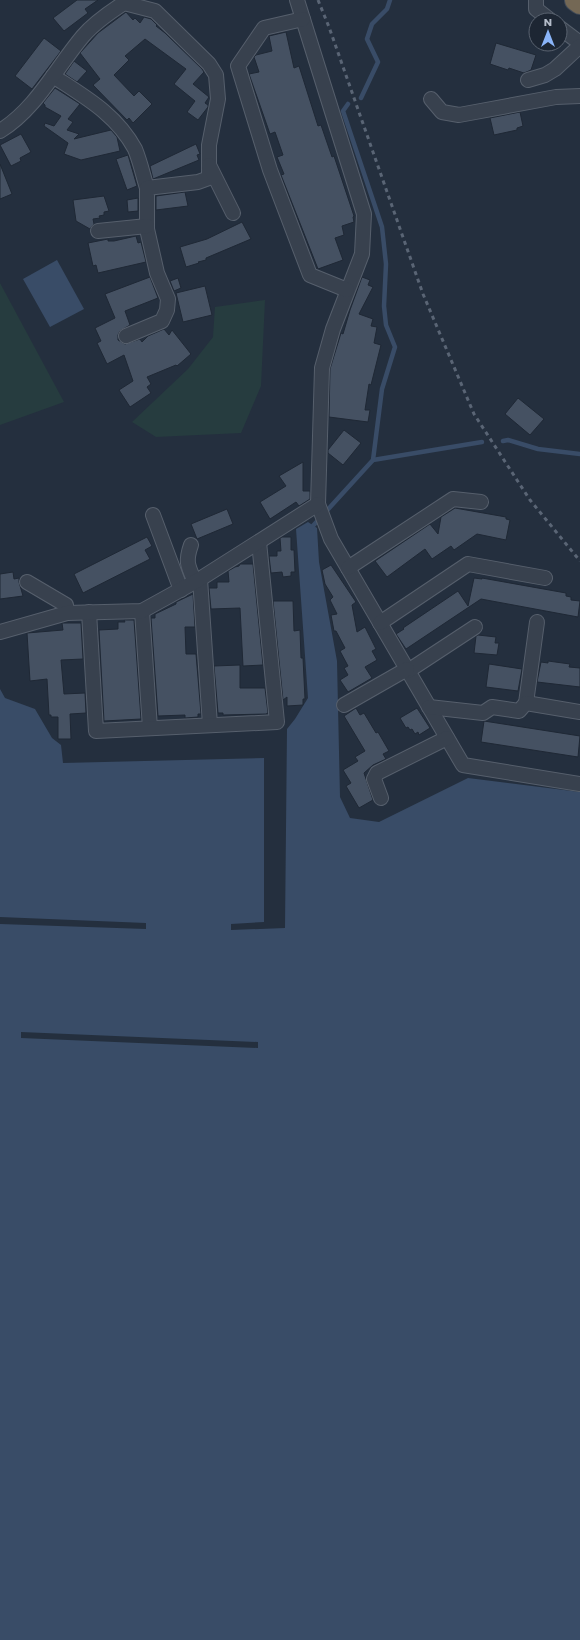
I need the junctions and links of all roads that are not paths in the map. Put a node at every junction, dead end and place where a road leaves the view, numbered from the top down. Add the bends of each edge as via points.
1 (297, 0) edge
2 (536, 0) edge
3 (576, 0) edge
4 (580, 3) edge
5 (540, 12) edge
6 (303, 19) junction
7 (568, 34) edge
8 (580, 44) edge
9 (53, 76) junction
10 (528, 80) dead end
11 (580, 96) edge
12 (431, 99) dead end
13 (0, 131) edge
14 (209, 164) junction
15 (147, 188) junction
16 (233, 213) dead end
17 (147, 226) junction
18 (98, 231) dead end
19 (347, 290) junction
20 (126, 336) dead end
21 (481, 502) dead end
22 (318, 505) junction
23 (152, 515) dead end
24 (259, 542) junction
25 (191, 545) dead end
26 (348, 568) junction
27 (545, 578) dead end
28 (198, 581) junction
29 (27, 582) dead end
30 (181, 590) junction
31 (142, 611) junction
32 (89, 612) junction
33 (67, 613) junction
34 (537, 622) dead end
35 (380, 623) junction
36 (475, 627) dead end
37 (0, 632) edge
38 (408, 670) junction
39 (526, 703) junction
40 (344, 705) dead end
41 (429, 707) junction
42 (580, 712) edge
43 (210, 725) junction
44 (150, 728) junction
45 (448, 738) junction
46 (580, 784) edge
47 (381, 798) dead end

1 - 6 street
2 - 5 street via 536,9
3 - 4 highway
6 - 19 street via 364,214 362,254
6 - 19 street via 264,28 238,66 270,170 310,275
7 - 8 street
8 - 10 street via 555,69
9 - 13 street via 31,105
9 - 14 street via 84,35 111,11 124,3 155,11 209,64 216,75 218,99 209,145
9 - 15 street via 100,108 121,127 135,151
11 - 12 street via 556,97 459,115 442,112
14 - 15 street via 209,178 198,182
14 - 16 street
15 - 17 street
17 - 18 street
17 - 20 street via 156,273 168,299 167,310 162,321
19 - 22 street via 322,368
21 - 26 street via 453,499
22 - 24 street
22 - 26 street via 331,539
23 - 30 street
24 - 28 street
24 - 43 street via 277,722
25 - 28 street via 187,564
26 - 35 street
27 - 35 street via 468,564
28 - 30 street
28 - 43 street
29 - 33 street via 66,605
30 - 31 street
31 - 32 street
31 - 44 street
32 - 33 street
32 - 44 street via 96,731
33 - 37 street
34 - 39 street
35 - 38 street
36 - 38 street
38 - 40 street
38 - 41 street
39 - 41 street via 519,711 492,708 483,712
39 - 42 street
41 - 45 street
43 - 44 street
45 - 46 street via 463,765
45 - 47 street via 377,774 374,779

